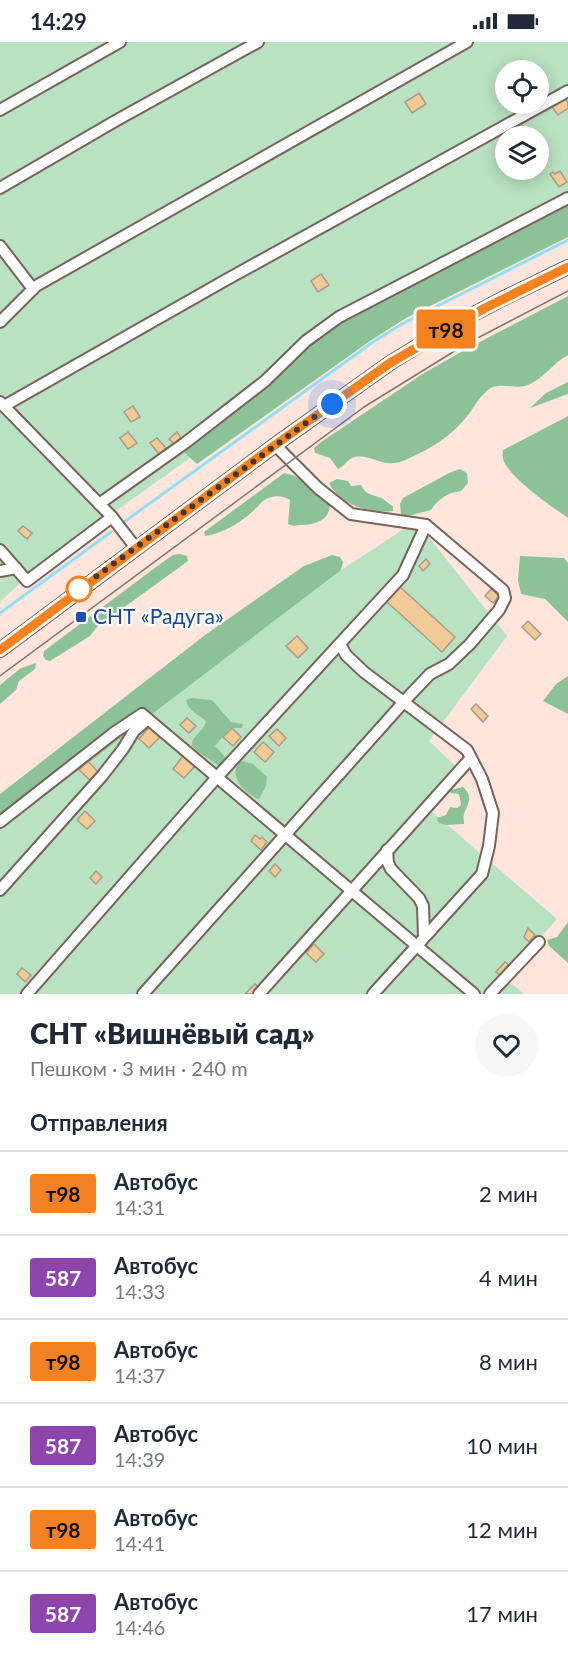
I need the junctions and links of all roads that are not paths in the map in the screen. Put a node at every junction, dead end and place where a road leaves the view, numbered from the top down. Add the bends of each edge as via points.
1 (120, 42) edge
2 (258, 42) edge
3 (467, 42) edge
4 (568, 91) edge
5 (0, 110) edge
6 (0, 188) edge
7 (568, 198) edge
8 (0, 246) edge
9 (568, 267) edge
10 (33, 289) junction
11 (0, 322) edge
12 (2, 404) edge
13 (275, 445) junction
14 (99, 504) junction
15 (112, 518) junction
16 (426, 525) junction
17 (136, 548) junction
18 (0, 550) edge
19 (16, 568) junction
20 (0, 571) edge
21 (340, 644) junction
22 (0, 650) edge
23 (404, 702) junction
24 (148, 719) junction
25 (470, 759) junction
26 (218, 776) junction
27 (0, 822) edge
28 (285, 833) junction
29 (387, 850) junction
30 (0, 890) edge
31 (350, 890) junction
32 (420, 940) junction
33 (539, 942) dead end
34 (27, 994) edge
35 (143, 994) edge
36 (259, 994) edge
37 (373, 994) edge
38 (474, 994) edge
39 (490, 994) edge

1 - 5 street
2 - 6 street
3 - 10 street
4 - 12 street
7 - 14 street via 339,317 265,381
8 - 10 street
9 - 13 main road via 485,308 390,363
10 - 11 street
12 - 14 street
13 - 16 street via 351,514
13 - 17 main road
14 - 15 street
15 - 17 street
15 - 19 street via 27,581
16 - 21 street via 403,574
16 - 23 street via 503,590 505,598 470,644 449,664 430,674
17 - 22 main road
18 - 19 street
19 - 20 street
21 - 23 street via 358,667
21 - 26 street
23 - 25 street via 464,746
23 - 28 street
24 - 26 street
24 - 27 street via 142,714 115,732
24 - 30 street
25 - 29 street
25 - 32 street via 493,810 482,874
26 - 28 street
26 - 34 street
28 - 31 street
28 - 35 street
29 - 31 street
29 - 32 street via 391,869 423,906
31 - 32 street
31 - 36 street
32 - 37 street
32 - 38 street
33 - 39 street

